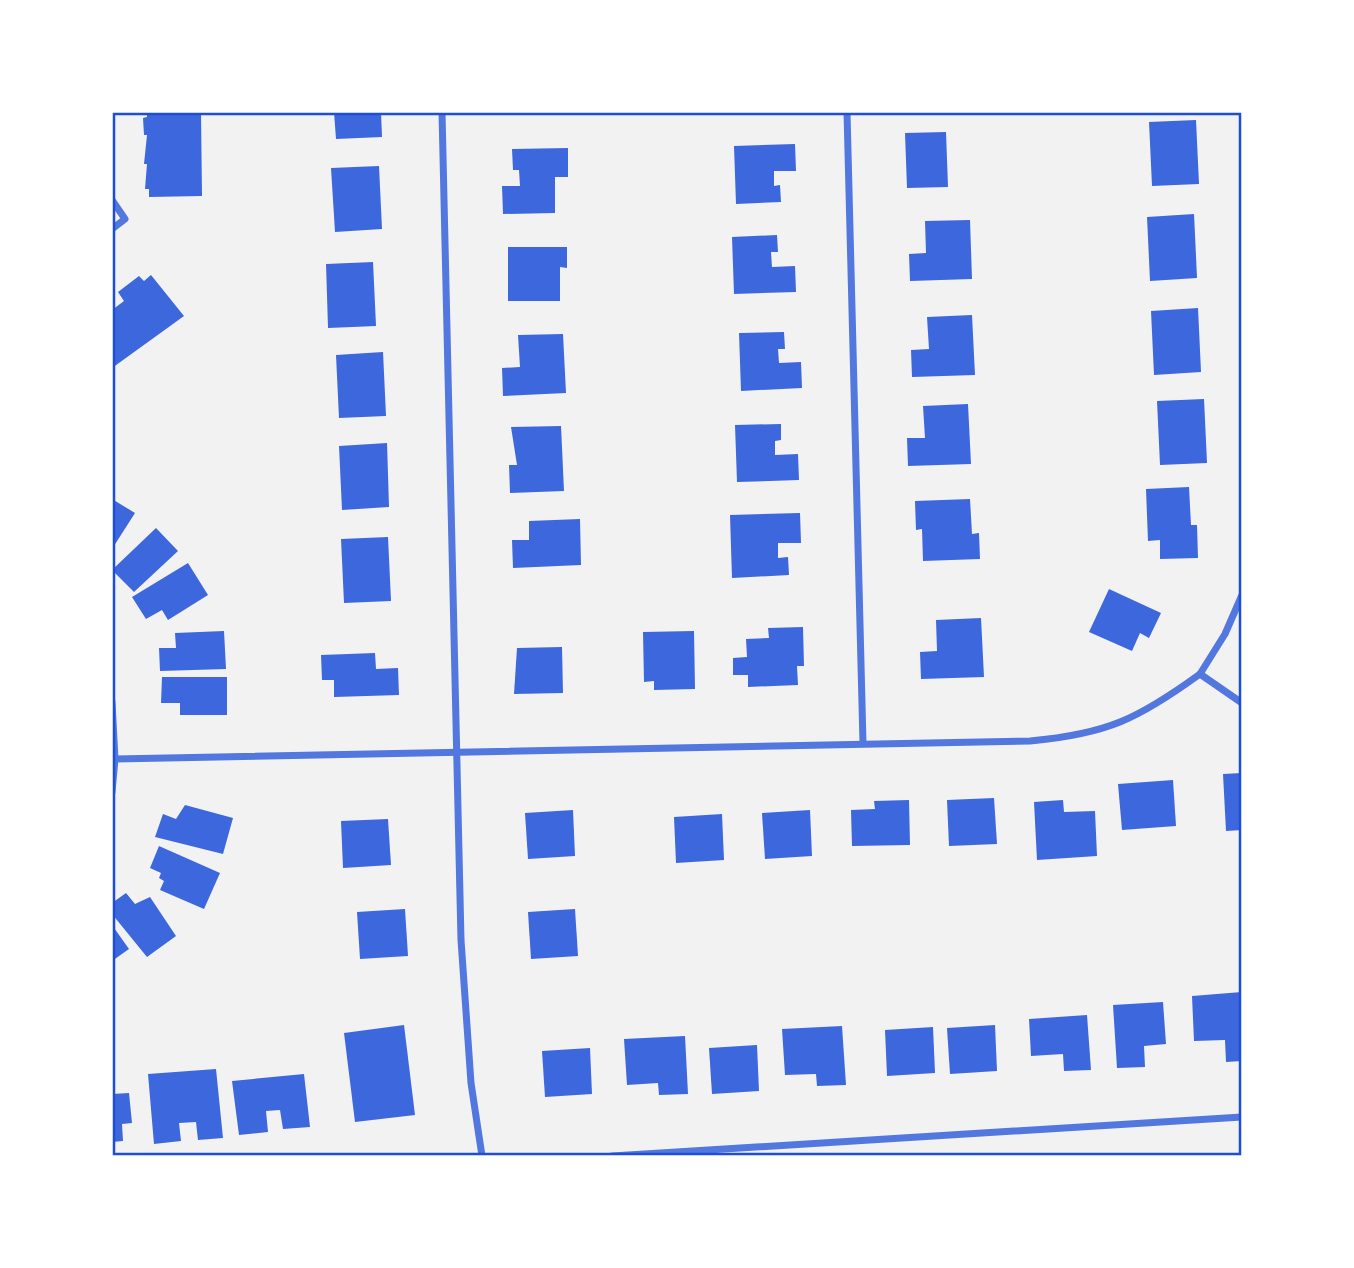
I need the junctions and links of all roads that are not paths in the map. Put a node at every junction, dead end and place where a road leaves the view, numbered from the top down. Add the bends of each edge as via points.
1 (442, 112) edge
2 (847, 112) edge
3 (112, 200) edge
4 (112, 229) edge
5 (1242, 595) edge
6 (1200, 674) junction
7 (112, 702) edge
8 (1242, 704) edge
9 (863, 744) junction
10 (455, 753) junction
11 (115, 759) junction
12 (112, 792) edge
13 (1242, 1117) edge
14 (482, 1156) edge
15 (612, 1156) edge

1 - 10 street
2 - 9 street
3 - 4 street via 125,219
5 - 6 street
6 - 8 street
6 - 9 street via 1150,710 1074,737
7 - 11 street
9 - 10 street
10 - 11 street
10 - 14 street via 463,993
11 - 12 street
13 - 15 street

